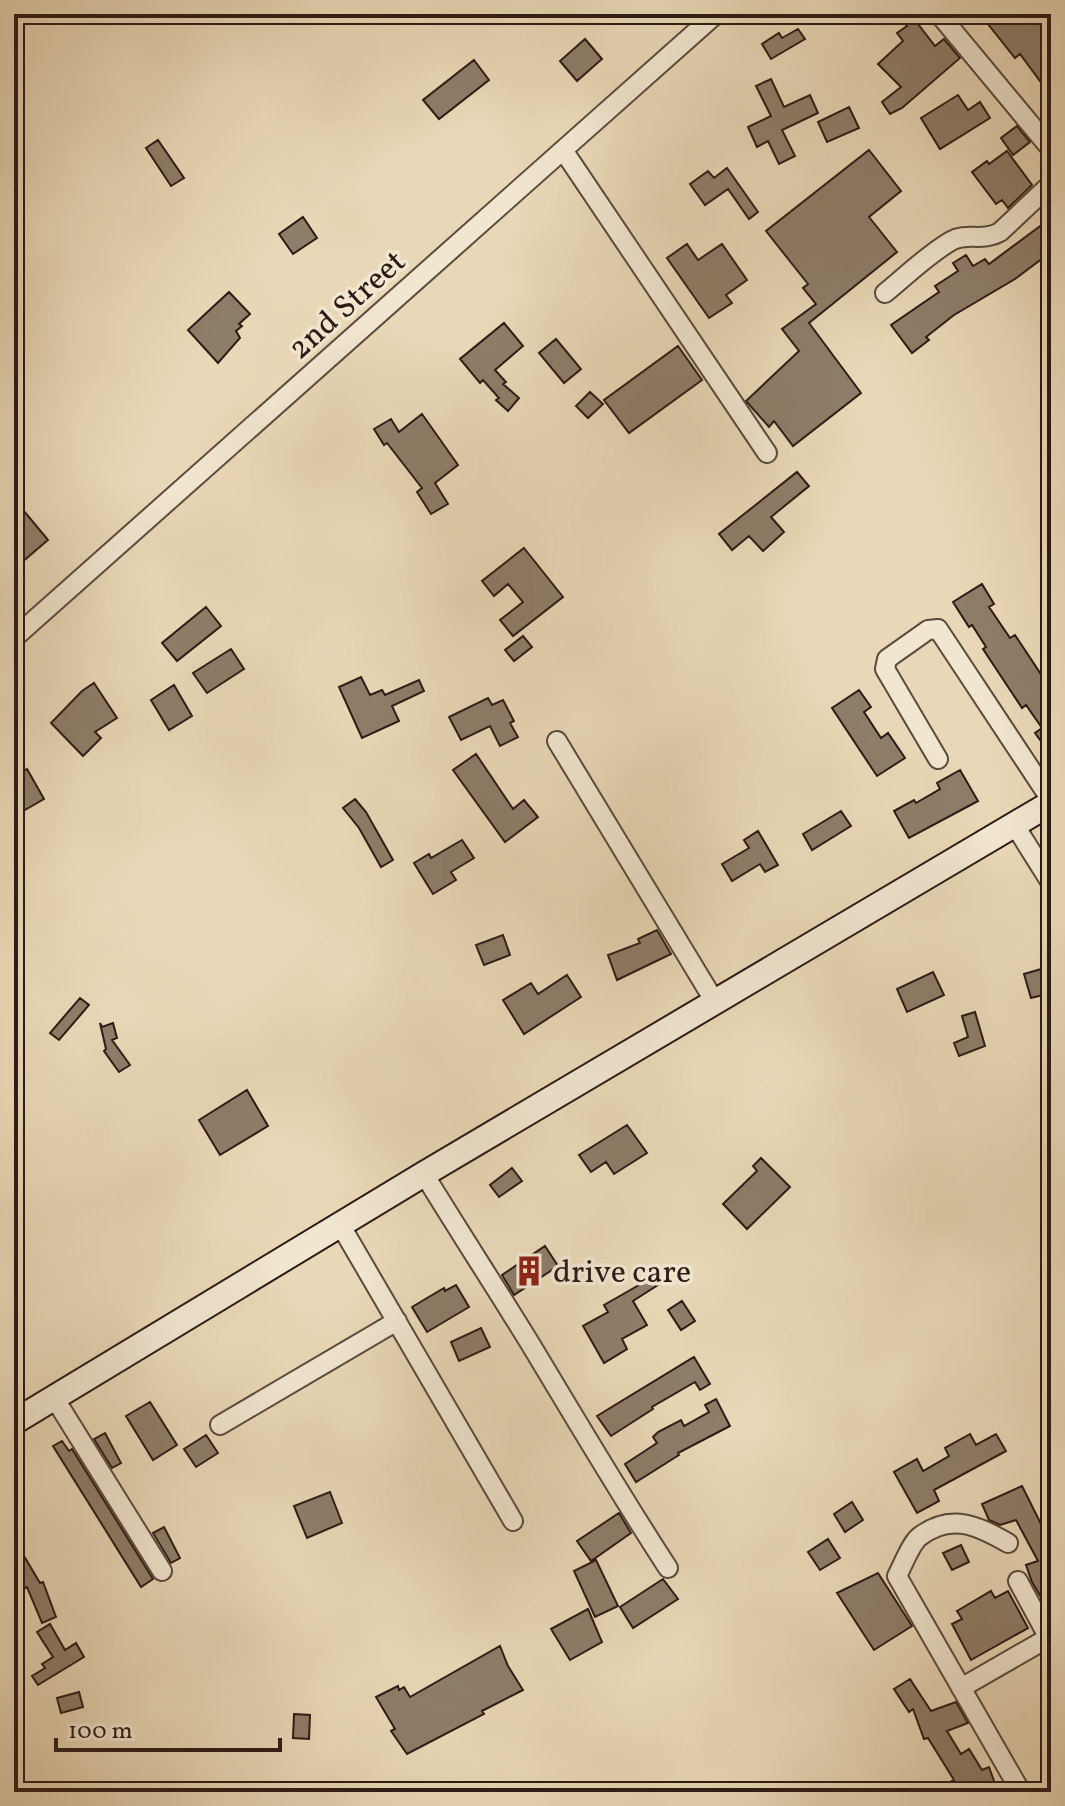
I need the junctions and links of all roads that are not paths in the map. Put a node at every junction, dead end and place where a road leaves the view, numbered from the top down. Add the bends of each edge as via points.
1 (716, 14) edge
2 (939, 14) edge
3 (1051, 149) edge
4 (563, 150) junction
5 (1051, 184) edge
6 (885, 293) dead end
7 (767, 453) dead end
8 (14, 638) edge
9 (557, 741) dead end
10 (938, 759) dead end
11 (1051, 801) edge
12 (1014, 824) junction
13 (1051, 883) edge
14 (715, 1002) junction
15 (424, 1174) junction
16 (341, 1226) junction
17 (397, 1321) junction
18 (55, 1399) junction
19 (14, 1422) edge
20 (220, 1425) dead end
21 (513, 1521) dead end
22 (1008, 1543) dead end
23 (668, 1568) dead end
24 (162, 1571) dead end
25 (1018, 1581) dead end
26 (1050, 1640) edge
27 (961, 1688) junction
28 (1021, 1792) edge

1 - 4 street, 2nd Street
2 - 3 street
4 - 7 street
4 - 8 street, 2nd Street
5 - 6 street via 1000,232 990,238 951,241
9 - 14 street
10 - 11 street via 885,669 887,659 928,630 938,629
11 - 12 main road
12 - 13 street
12 - 14 main road
14 - 15 main road
15 - 16 main road
15 - 23 street
16 - 17 street
16 - 18 main road
17 - 20 street
17 - 21 street
18 - 19 main road
18 - 24 street
22 - 27 street via 961,1522 933,1530 917,1538 897,1576
25 - 26 street
26 - 27 street
27 - 28 street

